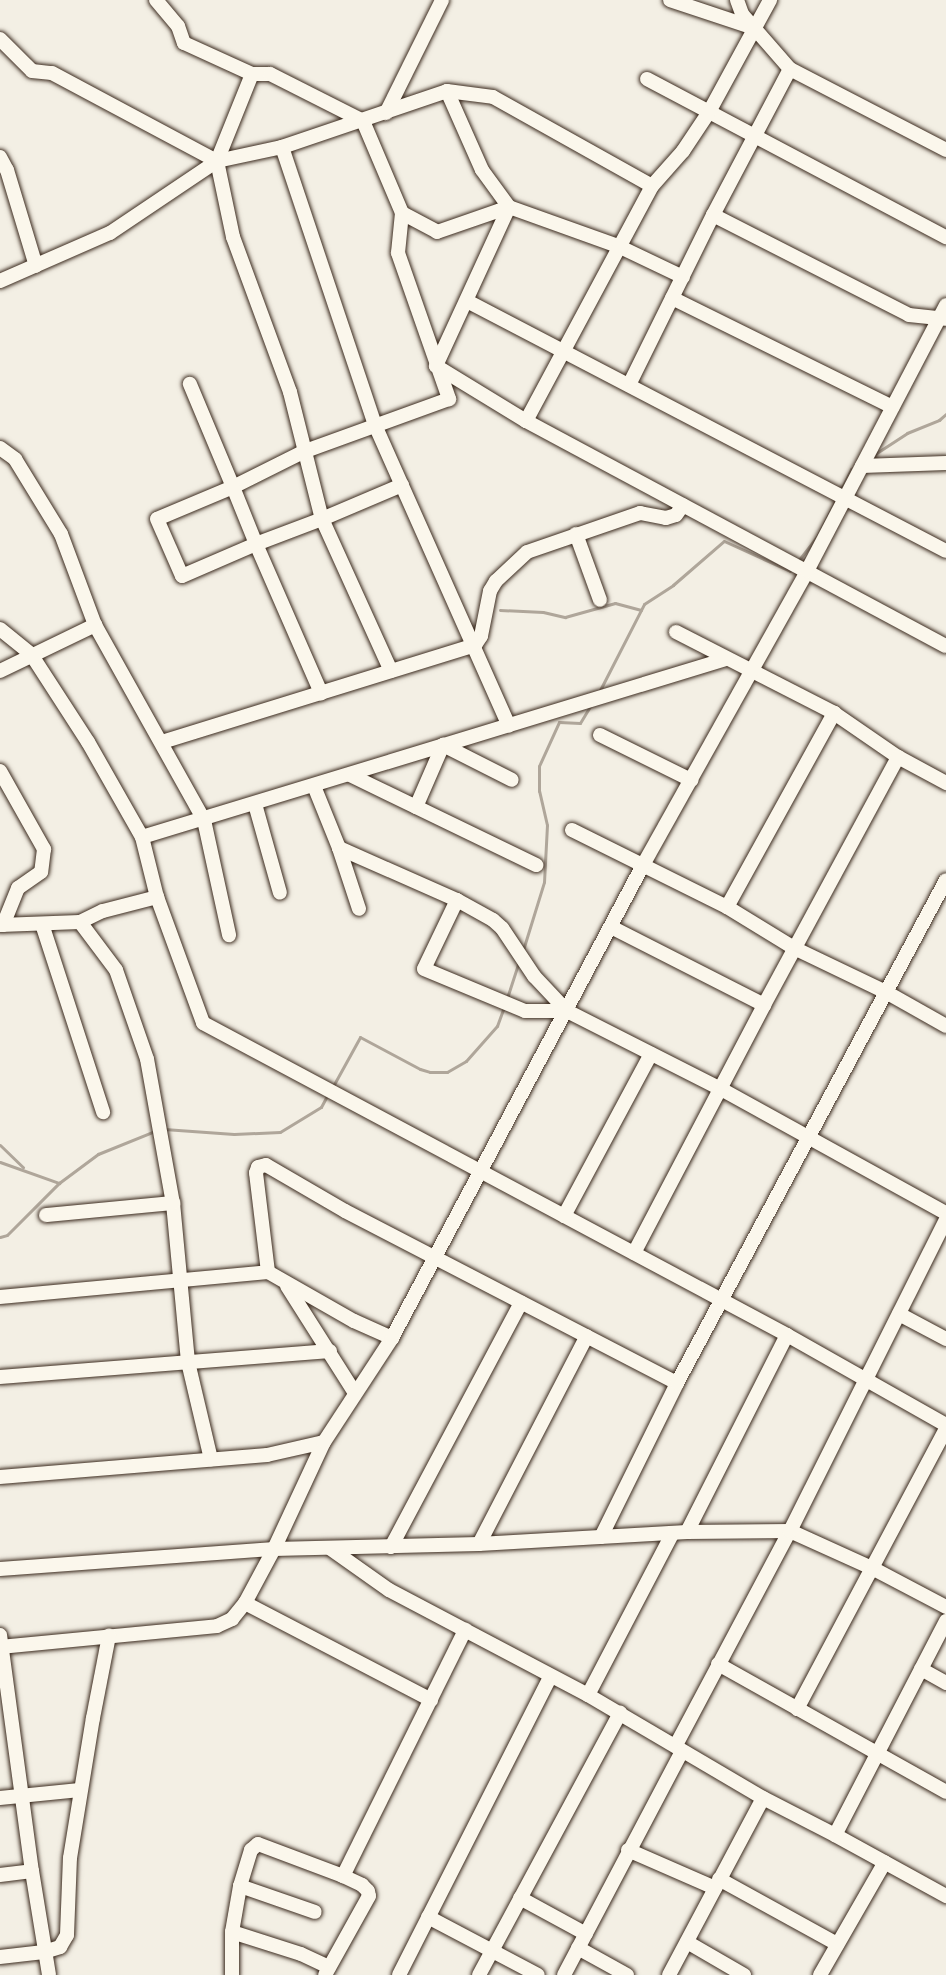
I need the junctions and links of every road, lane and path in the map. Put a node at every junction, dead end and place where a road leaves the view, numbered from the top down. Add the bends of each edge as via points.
1 (156, 0) edge
2 (442, 0) edge
3 (670, 0) edge
4 (737, 0) edge
5 (770, 0) edge
6 (755, 28) junction
7 (0, 39) edge
8 (790, 69) junction
9 (252, 74) junction
10 (646, 79) dead end
11 (447, 92) junction
12 (709, 112) junction
13 (386, 113) junction
14 (363, 121) junction
15 (757, 137) junction
16 (282, 147) junction
17 (946, 150) edge
18 (0, 157) edge
19 (217, 161) junction
20 (652, 186) junction
21 (509, 207) junction
22 (402, 213) junction
23 (713, 215) junction
24 (946, 237) edge
25 (618, 246) junction
26 (36, 266) junction
27 (682, 277) junction
28 (0, 281) edge
29 (672, 298) junction
30 (467, 301) junction
31 (944, 314) edge
32 (563, 350) junction
33 (435, 366) junction
34 (190, 384) dead end
35 (629, 385) junction
36 (893, 407) junction
37 (526, 421) junction
38 (375, 425) junction
39 (0, 448) edge
40 (305, 451) junction
41 (15, 459) junction
42 (0, 461) edge
43 (946, 462) edge
44 (862, 466) junction
45 (402, 485) junction
46 (233, 487) junction
47 (846, 497) junction
48 (683, 505) junction
49 (322, 519) junction
50 (576, 534) junction
51 (256, 544) junction
52 (946, 551) edge
53 (807, 571) junction
54 (600, 600) dead end
55 (95, 625) junction
56 (0, 628) edge
57 (676, 632) dead end
58 (475, 645) junction
59 (946, 646) edge
60 (31, 654) junction
61 (726, 659) junction
62 (753, 669) junction
63 (0, 671) edge
64 (391, 671) junction
65 (321, 693) junction
66 (834, 713) junction
67 (508, 726) junction
68 (600, 735) dead end
69 (162, 742) junction
70 (443, 745) junction
71 (898, 757) junction
72 (0, 771) edge
73 (350, 775) junction
74 (512, 780) dead end
75 (690, 780) junction
76 (946, 783) edge
77 (314, 786) junction
78 (255, 804) junction
79 (416, 807) junction
80 (204, 820) junction
81 (572, 830) dead end
82 (142, 837) junction
83 (339, 848) junction
84 (536, 865) dead end
85 (643, 865) junction
86 (946, 880) edge
87 (280, 893) dead end
88 (157, 897) junction
89 (457, 900) junction
90 (727, 908) junction
91 (359, 909) dead end
92 (80, 922) junction
93 (42, 924) junction
94 (2, 925) edge
95 (611, 927) junction
96 (229, 935) dead end
97 (794, 948) junction
98 (886, 992) junction
99 (764, 1005) junction
100 (567, 1011) junction
101 (946, 1026) edge
102 (651, 1054) junction
103 (721, 1089) junction
104 (103, 1112) dead end
105 (808, 1137) junction
106 (480, 1171) junction
107 (173, 1203) junction
108 (946, 1213) edge
109 (46, 1215) dead end
110 (564, 1216) junction
111 (946, 1220) edge
112 (634, 1253) junction
113 (433, 1257) junction
114 (268, 1272) junction
115 (179, 1279) junction
116 (286, 1284) junction
117 (0, 1297) edge
118 (721, 1300) junction
119 (521, 1302) junction
120 (899, 1314) junction
121 (787, 1335) junction
122 (587, 1336) junction
123 (392, 1338) junction
124 (946, 1339) edge
125 (330, 1351) junction
126 (188, 1362) junction
127 (0, 1377) edge
128 (865, 1378) junction
129 (677, 1383) junction
130 (356, 1393) junction
131 (946, 1427) edge
132 (324, 1442) junction
133 (211, 1460) junction
134 (0, 1477) edge
135 (790, 1531) junction
136 (687, 1532) junction
137 (672, 1533) junction
138 (601, 1538) junction
139 (479, 1544) junction
140 (391, 1547) junction
141 (274, 1549) junction
142 (332, 1549) junction
143 (872, 1568) junction
144 (0, 1569) edge
145 (244, 1603) junction
146 (946, 1607) edge
147 (946, 1622) edge
148 (465, 1630) junction
149 (109, 1636) junction
150 (1, 1643) edge
151 (718, 1664) junction
152 (921, 1670) junction
153 (551, 1676) junction
154 (946, 1683) edge
155 (588, 1695) junction
156 (431, 1700) junction
157 (797, 1709) junction
158 (620, 1713) junction
159 (679, 1748) junction
160 (877, 1755) junction
161 (80, 1790) junction
162 (946, 1792) edge
163 (22, 1796) junction
164 (0, 1798) edge
165 (763, 1798) junction
166 (835, 1835) junction
167 (628, 1850) junction
168 (885, 1862) junction
169 (32, 1871) junction
170 (0, 1875) edge
171 (342, 1876) junction
172 (717, 1883) junction
173 (240, 1886) junction
174 (946, 1896) edge
175 (520, 1899) junction
176 (315, 1912) dead end
177 (428, 1917) junction
178 (232, 1932) junction
179 (586, 1934) junction
180 (687, 1942) junction
181 (837, 1944) junction
182 (578, 1948) junction
183 (493, 1950) junction
184 (44, 1952) junction
185 (0, 1957) edge
186 (327, 1971) edge
187 (49, 1975) edge
188 (232, 1975) edge
189 (399, 1975) edge
190 (479, 1975) edge
191 (538, 1975) edge
192 (564, 1975) edge
193 (627, 1975) edge
194 (669, 1975) edge
195 (744, 1975) edge
196 (820, 1975) edge

1 - 9 street via 178,26 184,43
2 - 13 street
3 - 6 street
4 - 6 street via 742,14
5 - 6 street
6 - 8 street
6 - 12 street
7 - 19 street via 32,71 52,73
8 - 15 street
8 - 17 street
9 - 14 street via 270,74
9 - 19 street
10 - 12 street
11 - 13 street
11 - 20 street via 493,97
11 - 21 street via 482,170
12 - 15 street
12 - 20 street via 683,151
13 - 14 street
14 - 16 street
14 - 22 street
15 - 23 street
15 - 24 street
16 - 19 street
16 - 38 street
18 - 26 street
19 - 26 street via 110,233
19 - 40 street via 233,237 290,392
20 - 25 street
21 - 22 street via 437,232
21 - 25 street
21 - 30 street
22 - 33 street via 398,253
23 - 27 street
23 - 31 street via 909,315
25 - 27 street
25 - 32 street
26 - 28 street
27 - 29 street
29 - 35 street
29 - 36 street
30 - 32 street
30 - 33 street
31 - 36 street
32 - 35 street
32 - 37 street
33 - 37 street
33 - 38 street via 449,399
34 - 46 street
35 - 47 street
36 - 44 street
37 - 48 street
38 - 40 street
38 - 45 street
39 - 41 street
40 - 46 street
40 - 49 street
41 - 42 street
41 - 55 street via 61,534
43 - 44 street
44 - 47 street
45 - 49 street
45 - 58 street
46 - 51 street
46 - 51 street via 157,519 182,576
47 - 52 street
47 - 53 street
48 - 50 street via 676,515 666,518 640,513
48 - 53 street
49 - 51 street
49 - 64 street
50 - 54 street
50 - 58 street via 527,552 496,581
51 - 65 street
53 - 59 street
53 - 62 street
55 - 60 street
55 - 69 street
56 - 60 street
57 - 61 street
58 - 64 street
58 - 67 street
60 - 63 street
60 - 82 street via 88,742
61 - 62 street
61 - 67 street
62 - 66 street
62 - 75 street
64 - 65 street
65 - 69 street
66 - 71 street
66 - 90 street
67 - 70 street
68 - 75 street
69 - 80 street
70 - 73 street
70 - 74 street
70 - 79 street
71 - 76 street
71 - 97 street
72 - 94 street via 44,849 41,872 18,888
73 - 77 street
73 - 79 street
75 - 85 street
77 - 78 street
77 - 83 street
78 - 80 street
78 - 87 street
79 - 84 street
80 - 82 street
80 - 96 street
81 - 85 street
82 - 88 street
83 - 89 street
83 - 91 street
85 - 90 street
85 - 95 street
86 - 98 street
88 - 92 street via 103,911
88 - 106 street via 203,1023
89 - 100 street via 502,928 534,976
89 - 100 street via 424,969 525,1011
90 - 97 street
92 - 93 street
92 - 107 street via 116,969 147,1059
93 - 94 street
93 - 104 street
95 - 99 street
95 - 100 street
97 - 98 street
97 - 99 street
98 - 101 street
98 - 105 street
99 - 103 street
100 - 102 street
100 - 106 street
102 - 103 street
102 - 110 street
103 - 105 street
103 - 112 street
105 - 108 street
105 - 118 street
106 - 110 street
106 - 113 street
107 - 109 street
107 - 115 street
110 - 112 street
111 - 120 street
112 - 118 street
113 - 114 street via 266,1165 258,1167 256,1173
113 - 119 street
113 - 123 street
114 - 115 street
114 - 116 street
115 - 117 street
115 - 126 street
116 - 123 street
116 - 125 street
118 - 121 street
118 - 129 street
119 - 122 street
119 - 140 street
120 - 124 street
120 - 128 street
121 - 128 street
121 - 136 street
122 - 129 street
122 - 139 street
123 - 130 street
125 - 126 street
125 - 130 street
126 - 127 street
126 - 133 street
128 - 131 street
128 - 135 street
129 - 138 street
130 - 132 street
131 - 143 street
132 - 133 street via 267,1455
132 - 141 street
133 - 134 street
135 - 136 street
135 - 143 street
135 - 151 street
136 - 137 street
137 - 138 street
137 - 155 street
138 - 139 street
139 - 140 street
140 - 142 street
141 - 142 street
141 - 144 street
141 - 145 street
142 - 148 street via 383,1587
143 - 146 street
143 - 157 street
145 - 149 street via 232,1619 217,1626
145 - 156 street
147 - 152 street
148 - 153 street
148 - 156 street
149 - 150 street
149 - 161 street
150 - 163 street
151 - 157 street
151 - 159 street
152 - 154 street
152 - 160 street
153 - 155 street
153 - 177 street
155 - 158 street
156 - 171 street
157 - 160 street
158 - 159 street
158 - 175 street
159 - 165 street
159 - 167 street
160 - 162 street
160 - 166 street
161 - 163 street
161 - 184 street via 70,1858 67,1935 60,1947
163 - 164 street
163 - 169 street
165 - 166 street
165 - 172 street
166 - 168 street
167 - 172 street
167 - 179 street
168 - 174 street
168 - 181 street
169 - 170 street
169 - 184 street
171 - 173 street via 258,1844 251,1850
171 - 186 street via 362,1885 369,1896
172 - 180 street
172 - 181 street
173 - 176 street
173 - 178 street
175 - 179 street
175 - 183 street
177 - 183 street
177 - 189 street
178 - 186 street via 301,1954
178 - 188 street
179 - 182 street
180 - 194 street
180 - 195 street
181 - 196 street
182 - 192 street
182 - 193 street
183 - 190 street
183 - 191 street
184 - 185 street
184 - 187 street

